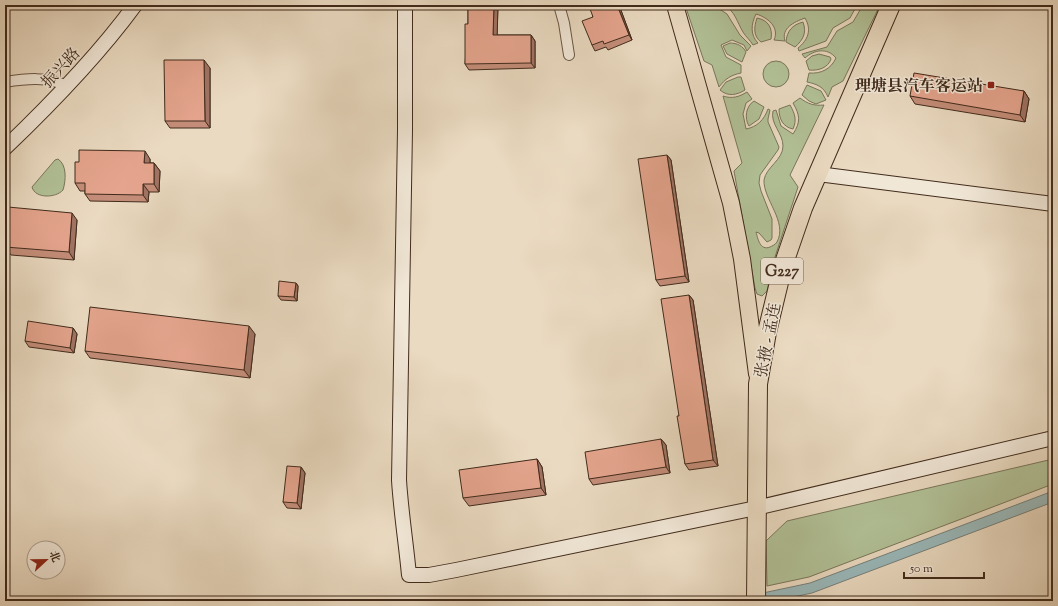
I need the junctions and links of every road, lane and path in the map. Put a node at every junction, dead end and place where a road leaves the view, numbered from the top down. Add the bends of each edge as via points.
1 (135, 5) edge
2 (404, 5) edge
3 (560, 5) edge
4 (674, 5) edge
5 (891, 5) edge
6 (569, 55) dead end
7 (5, 82) edge
8 (66, 86) junction
9 (5, 148) edge
10 (818, 174) junction
11 (1053, 204) edge
12 (758, 384) junction
13 (1053, 438) edge
14 (756, 508) junction
15 (756, 601) edge

1 - 8 street, 振兴路
2 - 14 street via 405,130 399,480 409,575 429,575 456,570
3 - 6 street
4 - 12 main road via 731,203 745,280
5 - 10 highway, 张掖 - 孟连 / G227
7 - 8 street via 54,80
8 - 9 street, 振兴路
10 - 11 street
10 - 12 highway, 张掖 - 孟连 / G227 via 783,266
12 - 14 highway, 张掖 - 孟连 / G227
13 - 14 street
14 - 15 highway, 张掖 - 孟连 / G227

